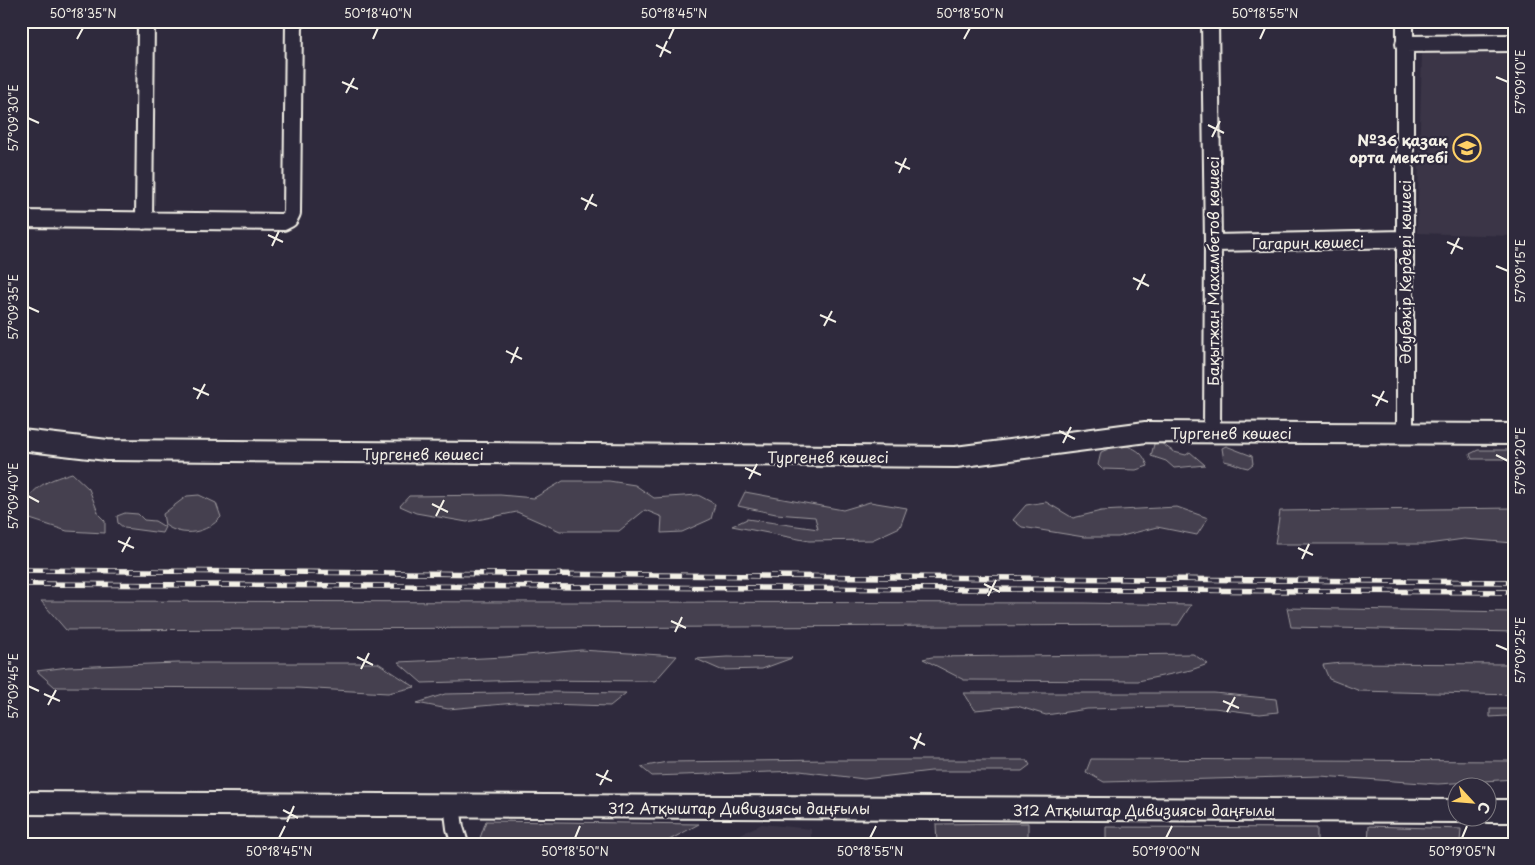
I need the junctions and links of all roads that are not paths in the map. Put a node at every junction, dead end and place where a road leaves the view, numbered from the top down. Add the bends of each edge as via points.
1 (146, 21) edge
2 (294, 21) edge
3 (1210, 21) edge
4 (1404, 21) edge
5 (1514, 43) edge
6 (1404, 44) junction
7 (21, 219) edge
8 (144, 221) junction
9 (1404, 240) junction
10 (1213, 243) junction
11 (1212, 432) junction
12 (1405, 433) junction
13 (1514, 434) edge
14 (21, 440) edge
15 (21, 803) edge
16 (452, 805) junction
17 (1448, 811) edge
18 (1498, 811) edge
19 (1514, 811) edge
20 (460, 844) edge

1 - 8 street
2 - 8 street via 292,213 289,219 283,222
3 - 10 street, Бақытжан Махамбетов көшесі
4 - 6 street, Әбубәкір Кердері көшесі
5 - 6 street
6 - 9 street, Әбубәкір Кердері көшесі
7 - 8 street
9 - 10 street, Гагарин көшесі
9 - 12 street, Әбубәкір Кердері көшесі
10 - 11 street, Бақытжан Махамбетов көшесі
11 - 12 main road, Тургенев көшесі
11 - 14 main road, Тургенев көшесі via 1146,432 956,457 106,450
12 - 13 main road, Тургенев көшесі
15 - 16 highway, 312 Атқыштар Дивизиясы даңғылы
16 - 17 highway, 312 Атқыштар Дивизиясы даңғылы
16 - 20 street
18 - 19 highway

